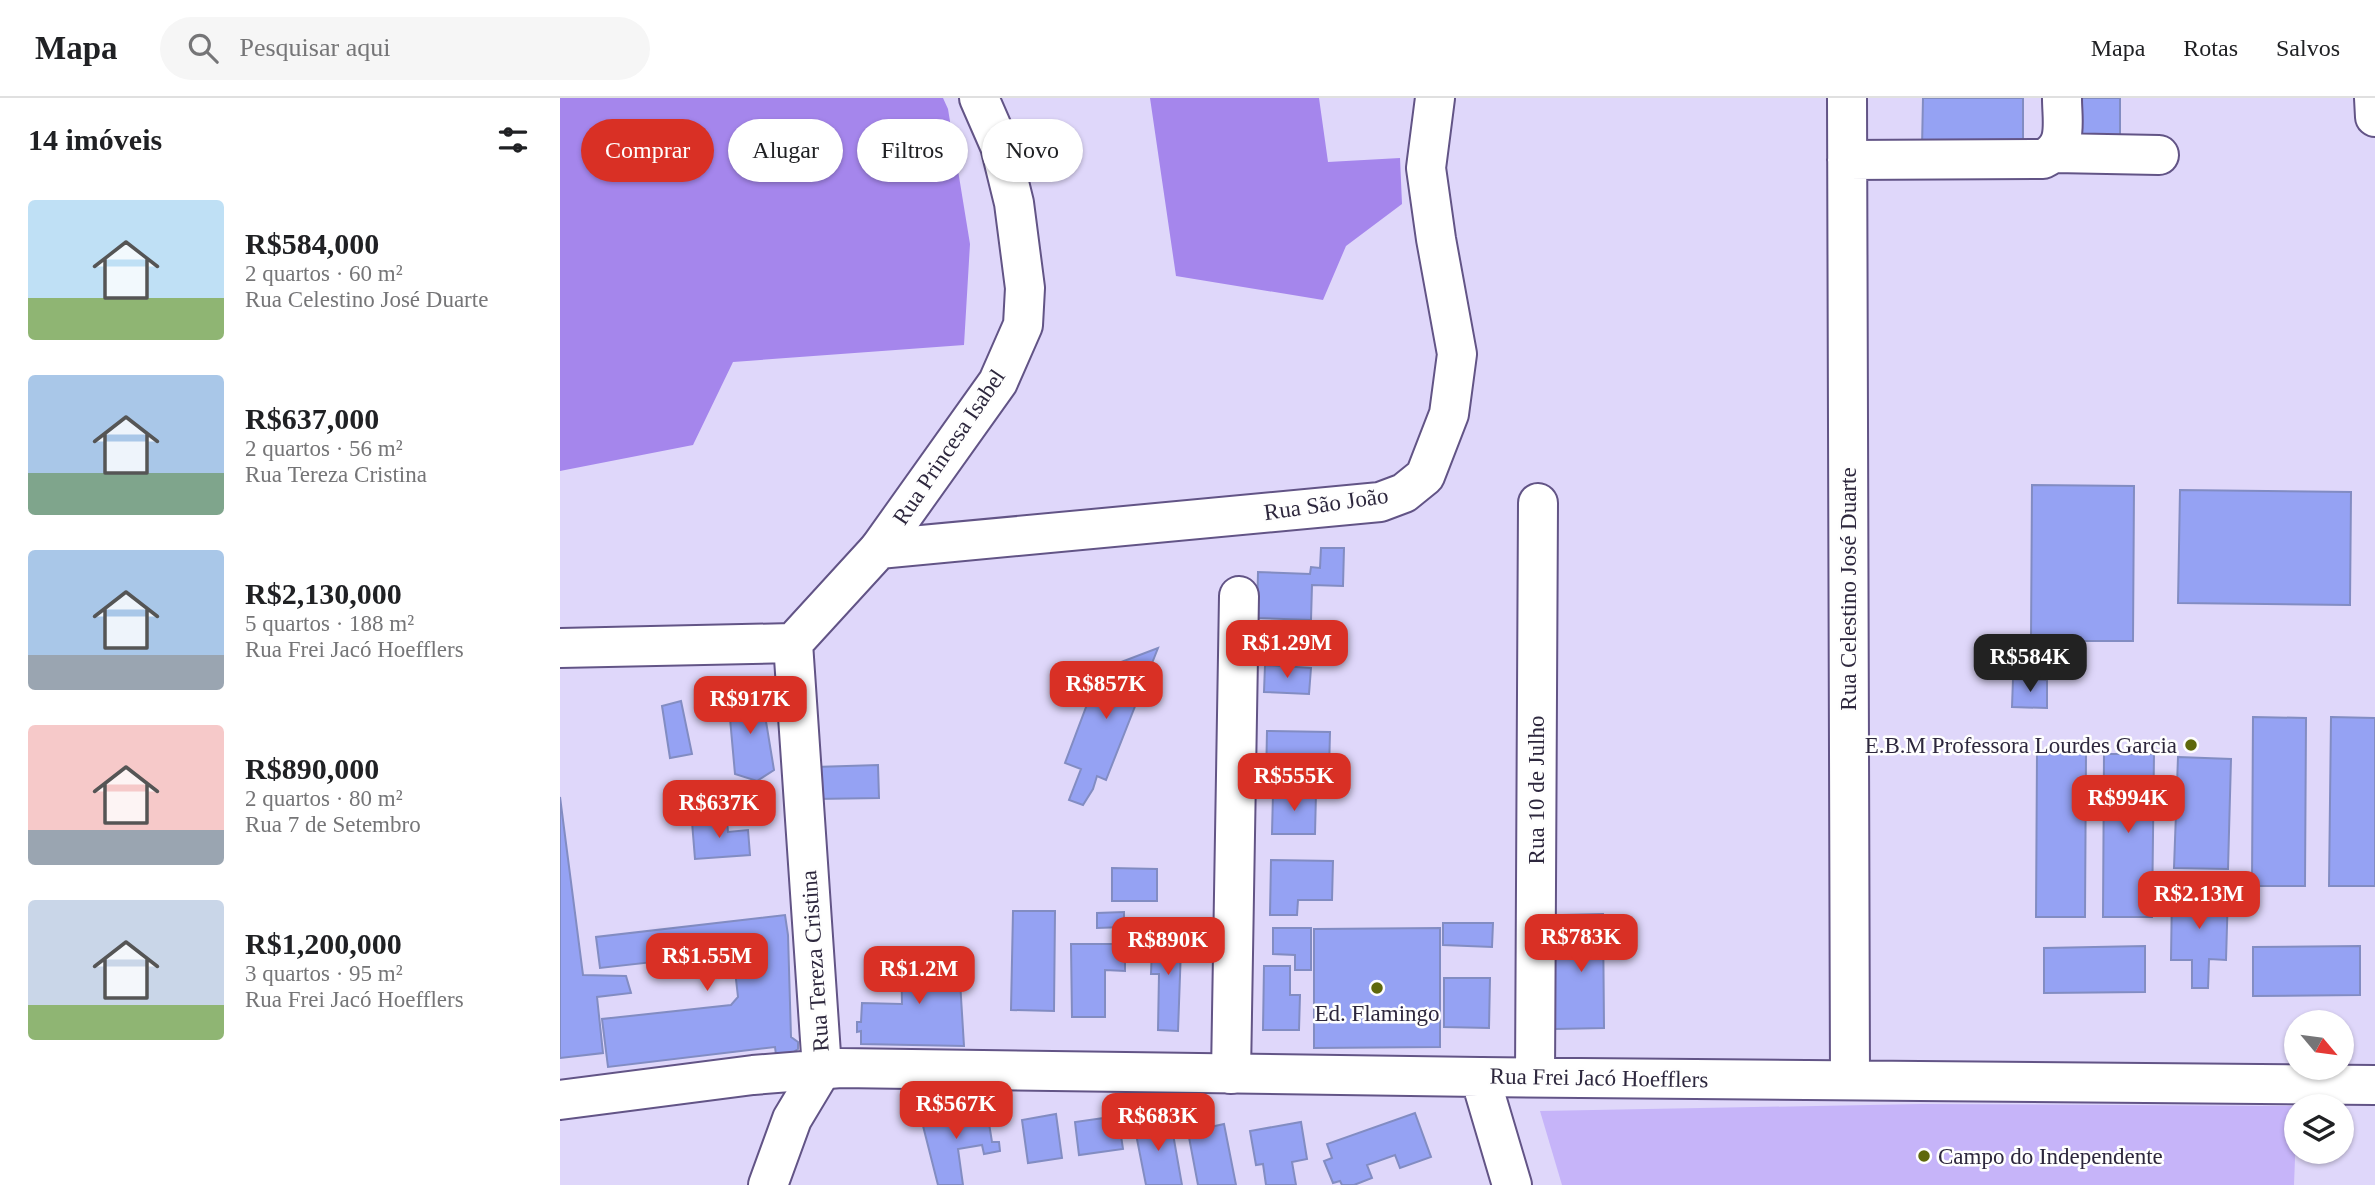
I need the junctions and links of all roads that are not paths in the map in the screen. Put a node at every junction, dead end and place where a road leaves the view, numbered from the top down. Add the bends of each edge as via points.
1 (979, 98) edge
2 (1435, 98) edge
3 (1847, 98) edge
4 (2062, 98) edge
5 (2374, 98) edge
6 (2375, 117) edge
7 (2055, 153) junction
8 (2159, 155) dead end
9 (1847, 160) junction
10 (1538, 503) dead end
11 (879, 549) junction
12 (1239, 596) dead end
13 (793, 643) junction
14 (560, 648) edge
15 (822, 1069) junction
16 (1231, 1074) junction
17 (1480, 1077) junction
18 (1535, 1077) junction
19 (1850, 1080) junction
20 (2375, 1084) edge
21 (560, 1100) edge
22 (768, 1185) edge
23 (1512, 1185) edge

1 - 11 street, Rua Princesa Isabel via 1000,146 1014,203 1025,288 1023,325 998,382
2 - 11 street, Rua São João via 1426,168 1457,354 1449,414 1425,476 1404,493 1380,502
3 - 9 street, Rua Celestino José Duarte
4 - 7 street via 2062,141
5 - 6 street
7 - 8 street
7 - 9 street via 2043,159 2018,160
9 - 19 street, Rua Celestino José Duarte
10 - 18 street, Rua 10 de Julho
11 - 13 street, Rua Princesa Isabel
12 - 16 street
13 - 14 street
13 - 15 street, Rua Tereza Cristina
15 - 16 street, Rua Frei Jacó Hoefflers
15 - 21 street, Rua Frei Jacó Hoefflers
15 - 22 street via 792,1119
16 - 17 street, Rua Frei Jacó Hoefflers
17 - 18 street, Rua Frei Jacó Hoefflers
17 - 23 street
18 - 19 street, Rua Frei Jacó Hoefflers
19 - 20 street, Rua Frei Jacó Hoefflers

